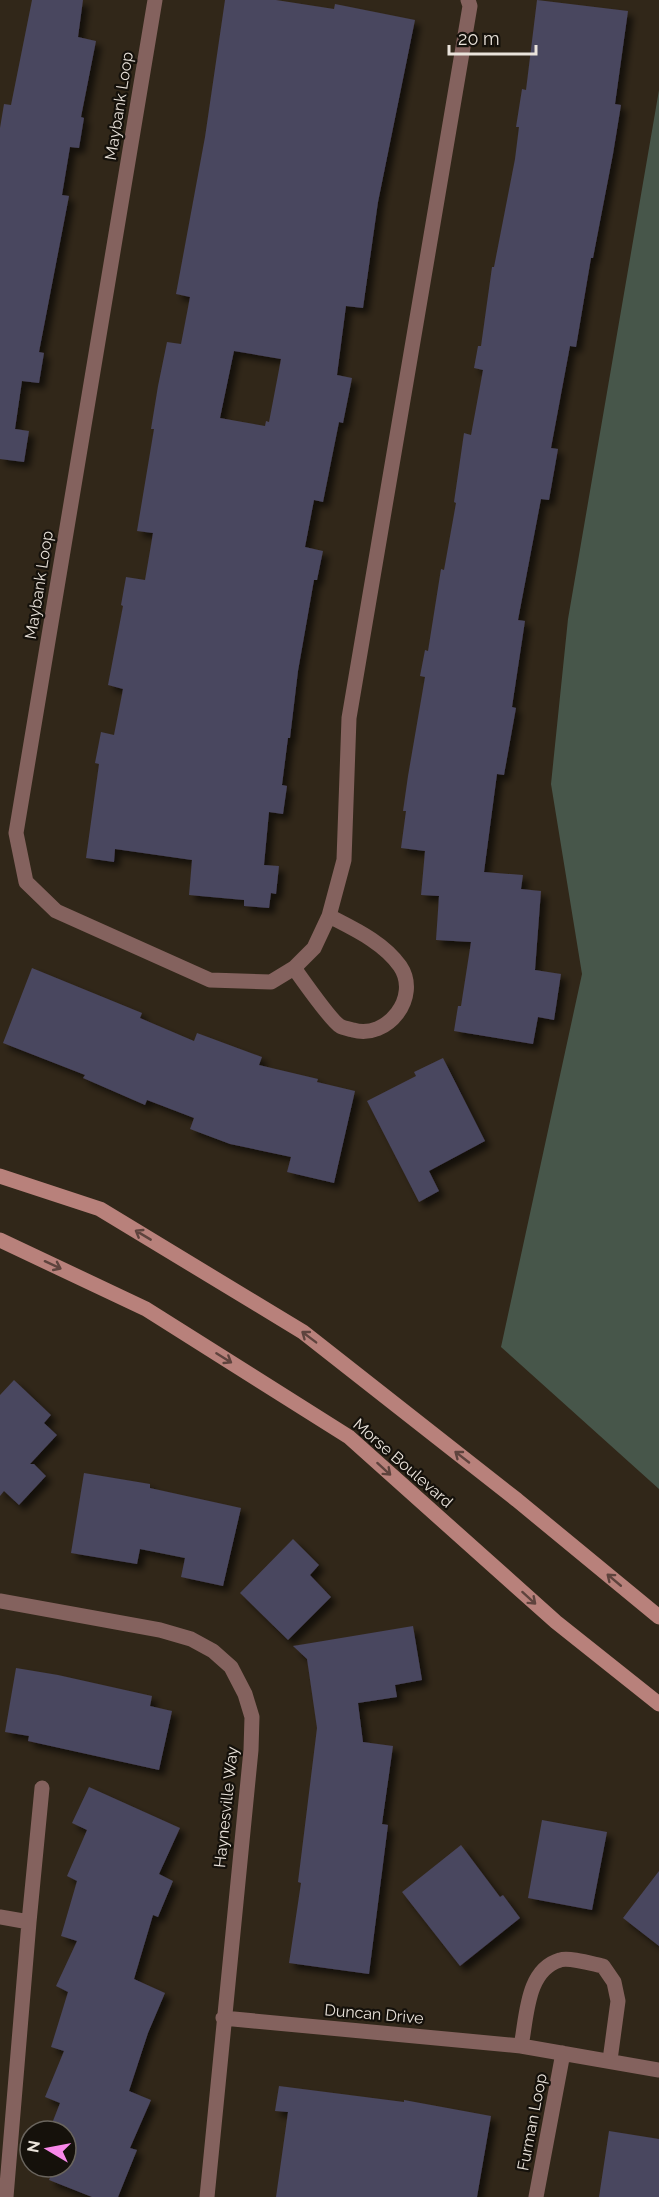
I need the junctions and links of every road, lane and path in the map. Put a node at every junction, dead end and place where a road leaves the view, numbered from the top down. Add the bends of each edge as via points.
1 (155, 0) edge
2 (468, 0) edge
3 (329, 916) junction
4 (294, 968) junction
5 (0, 1176) edge
6 (0, 1240) edge
7 (0, 1601) edge
8 (659, 1617) edge
9 (659, 1704) edge
10 (42, 1788) dead end
11 (0, 1917) edge
12 (28, 1922) junction
13 (224, 2018) junction
14 (522, 2046) junction
15 (563, 2053) junction
16 (610, 2060) junction
17 (659, 2070) edge
18 (6, 2197) edge
19 (207, 2197) edge
20 (536, 2197) edge

1 - 4 street, Maybank Loop via 16,832 26,882 56,910 210,980 271,982
2 - 3 street, Maybank Loop via 349,718 344,860
3 - 4 street, Maybank Loop via 314,948
3 - 4 street via 363,933 401,968 405,1000 396,1017 371,1032 339,1026
8 -> 5 main road via 303,1332 99,1209
6 -> 9 main road, Morse Boulevard via 146,1309 349,1437 556,1622
7 - 13 street, Haynesville Way via 160,1630 191,1639 231,1667 252,1717
10 - 12 street
11 - 12 street
12 - 18 street
13 - 14 street, Duncan Drive
13 - 19 street, Haynesville Way
14 - 15 street, Duncan Drive
14 - 16 street via 533,1984 542,1969 562,1959 603,1966 614,1982 618,2001
15 - 16 street, Duncan Drive
15 - 20 street, Furman Loop
16 - 17 street, Duncan Drive

